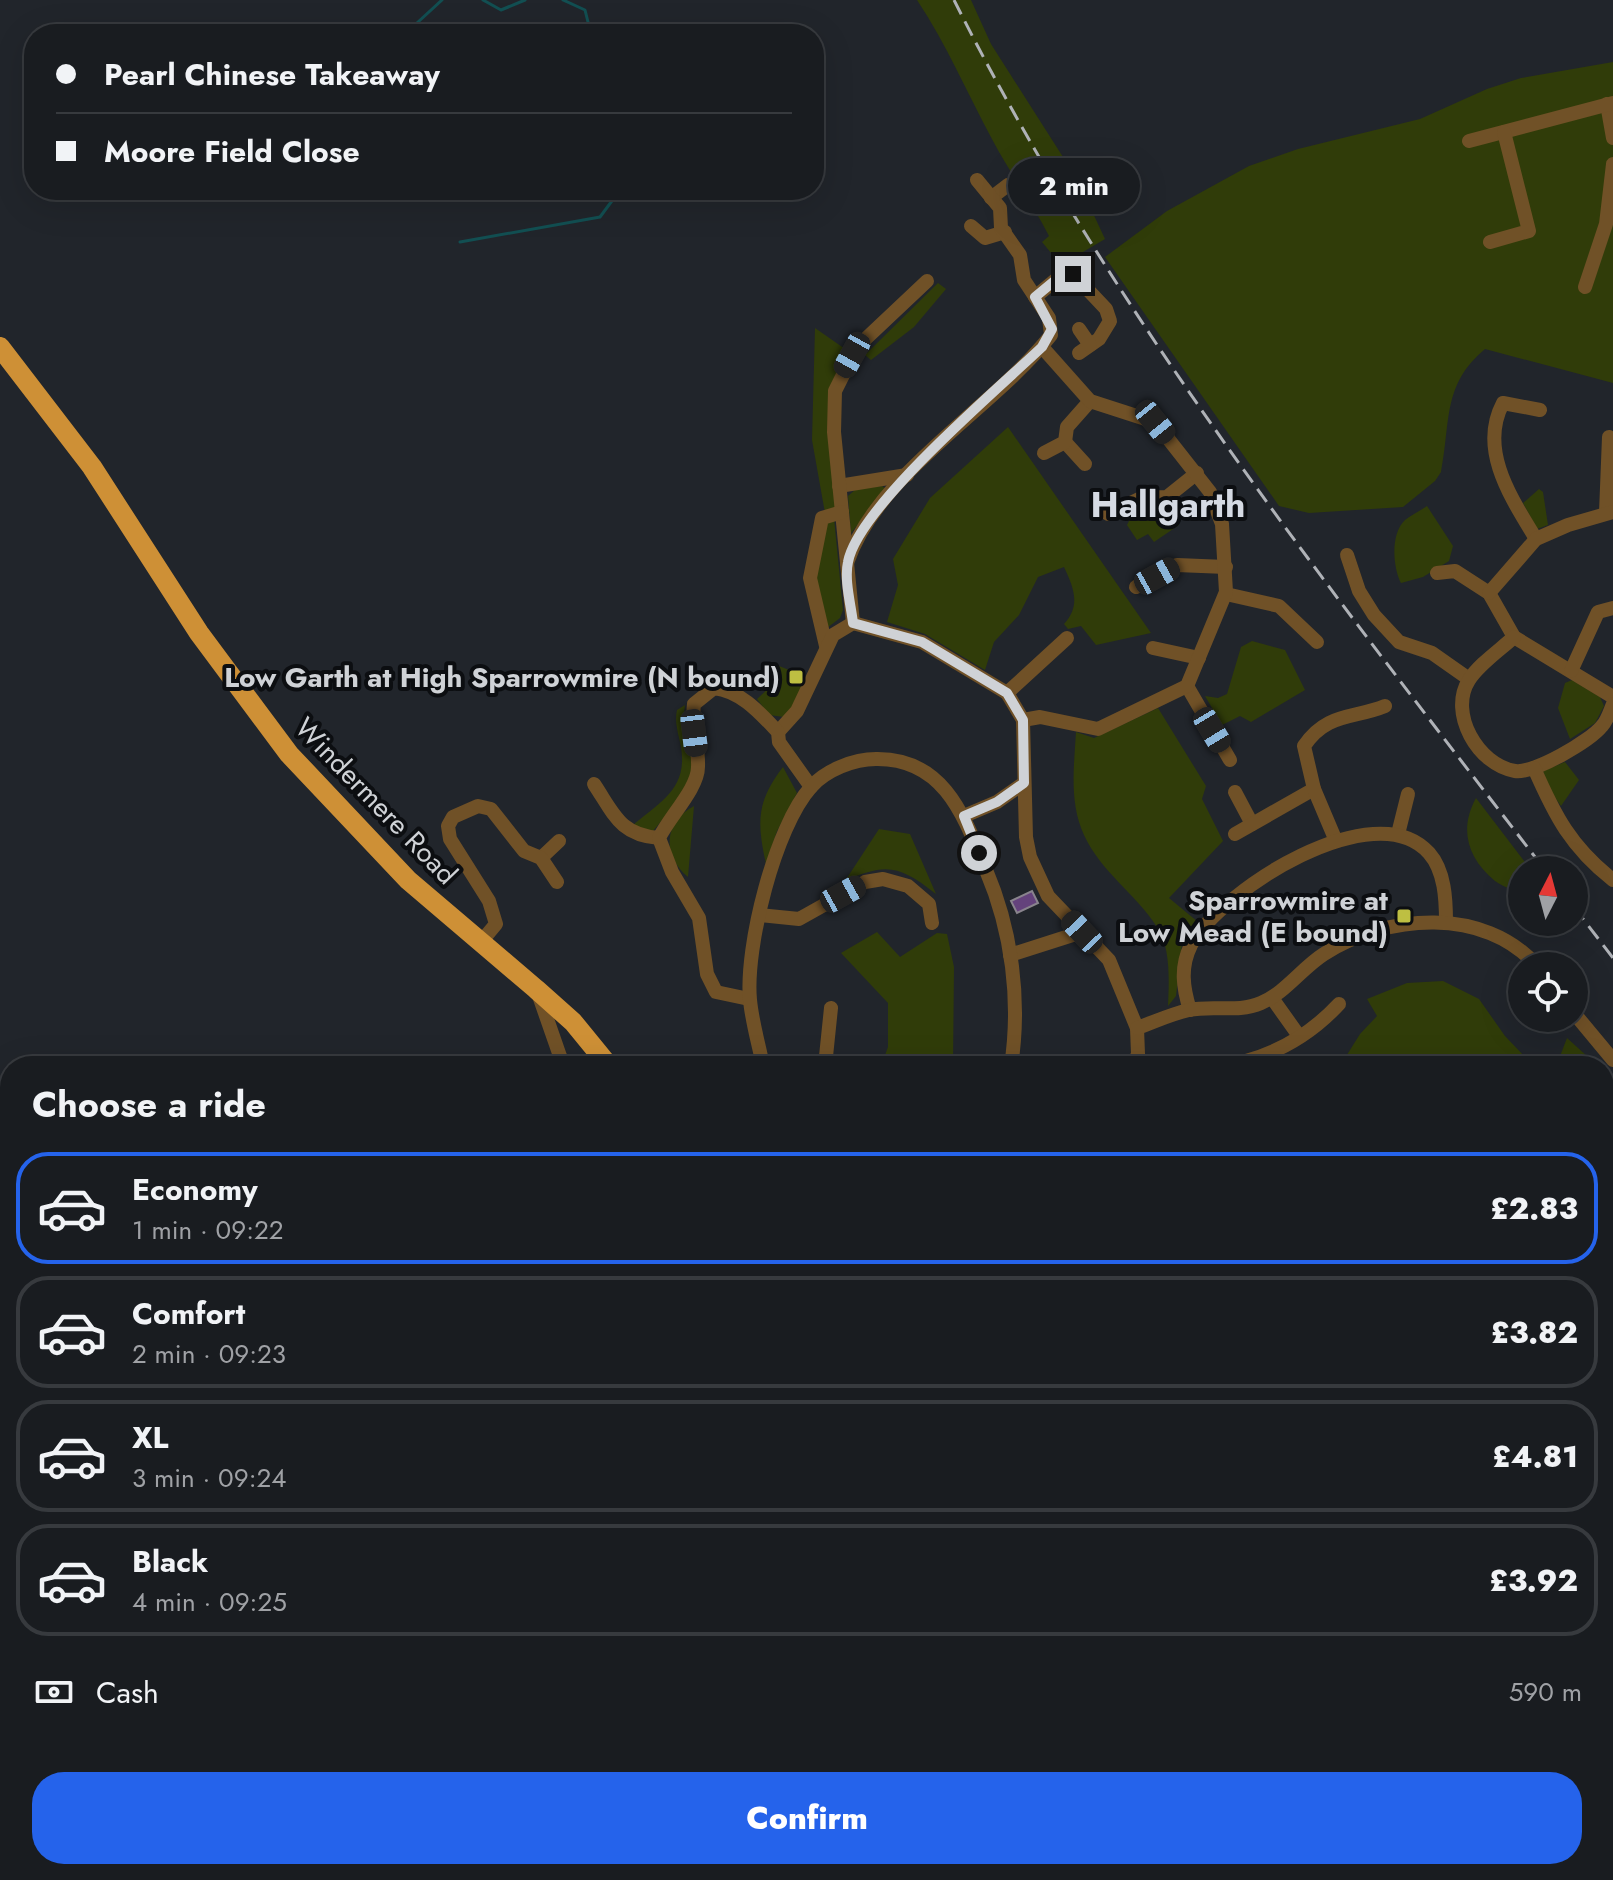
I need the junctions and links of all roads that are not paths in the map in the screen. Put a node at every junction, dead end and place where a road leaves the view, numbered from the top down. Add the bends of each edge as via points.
1 (1610, 104) edge
2 (1504, 132) junction
3 (1613, 138) edge
4 (1469, 141) dead end
5 (1613, 164) edge
6 (977, 180) dead end
7 (1008, 185) dead end
8 (991, 198) junction
9 (971, 226) dead end
10 (1005, 232) junction
11 (1490, 242) dead end
12 (927, 281) dead end
13 (1585, 287) dead end
14 (1035, 297) junction
15 (1079, 329) dead end
16 (0, 347) edge
17 (1042, 347) junction
18 (1090, 401) junction
19 (1540, 410) dead end
20 (1609, 437) dead end
21 (1065, 442) junction
22 (1044, 453) dead end
23 (1085, 464) dead end
24 (1197, 473) junction
25 (908, 475) junction
26 (839, 486) junction
27 (842, 512) junction
28 (1610, 513) edge
29 (1108, 514) dead end
30 (1536, 539) junction
31 (1347, 555) dead end
32 (847, 563) junction
33 (1226, 567) junction
34 (1437, 573) dead end
35 (1136, 587) dead end
36 (1489, 593) junction
37 (1226, 594) junction
38 (1613, 608) edge
39 (853, 623) junction
40 (1514, 637) junction
41 (1067, 638) dead end
42 (1317, 642) dead end
43 (826, 646) junction
44 (1153, 648) dead end
45 (1199, 658) junction
46 (1571, 671) junction
47 (1469, 679) junction
48 (1187, 686) junction
49 (1007, 693) junction
50 (1613, 697) edge
51 (1613, 704) edge
52 (1385, 706) dead end
53 (1023, 720) junction
54 (778, 732) junction
55 (1230, 760) dead end
56 (1534, 768) junction
57 (1024, 783) junction
58 (594, 784) dead end
59 (811, 787) junction
60 (1314, 789) junction
61 (1235, 792) dead end
62 (1408, 794) dead end
63 (964, 816) junction
64 (1252, 824) junction
65 (1235, 834) dead end
66 (1398, 834) junction
67 (659, 838) junction
68 (559, 841) dead end
69 (1336, 841) junction
70 (541, 858) junction
71 (1613, 880) edge
72 (557, 882) dead end
73 (760, 915) junction
74 (1446, 922) junction
75 (932, 923) dead end
76 (1082, 932) junction
77 (481, 942) junction
78 (1518, 952) edge
79 (1010, 955) junction
80 (536, 989) junction
81 (1272, 998) junction
82 (749, 999) junction
83 (1339, 1004) dead end
84 (831, 1008) dead end
85 (1190, 1010) junction
86 (1137, 1028) junction
87 (1588, 1030) edge
88 (1299, 1036) junction
89 (555, 1056) edge
90 (601, 1056) edge
91 (761, 1056) edge
92 (826, 1056) edge
93 (1013, 1056) edge
94 (1137, 1056) edge
95 (1264, 1056) edge
96 (1610, 1056) edge

1 - 2 street
1 - 3 street
2 - 4 street
2 - 11 street via 1529,231
5 - 13 street via 1603,235
6 - 8 street
7 - 8 street
8 - 10 street via 1000,208
9 - 10 street via 985,238
10 - 14 street
12 - 26 street via 857,347 841,375 833,407
14 - 15 street via 1064,273 1081,280 1110,321 1085,349
14 - 17 street via 1052,329
16 - 77 highway, Windermere Road via 92,467 270,731 383,856
17 - 18 street
17 - 25 street
18 - 21 street via 1067,427
18 - 24 street via 1155,422
19 - 30 street via 1503,403 1494,434 1496,458 1510,496
20 - 28 street
21 - 22 street
21 - 23 street
24 - 29 street via 1167,497 1141,498
24 - 33 street via 1222,524
25 - 26 street
25 - 32 street via 860,532
26 - 27 street
27 - 32 street
27 - 43 street via 822,518 810,570
28 - 30 street
30 - 36 street
31 - 47 street via 1359,591 1394,637 1432,653
32 - 39 street
33 - 35 street via 1177,565
33 - 37 street
34 - 36 street via 1455,571
36 - 40 street
37 - 42 street via 1279,606
37 - 45 street
38 - 46 street via 1598,612
39 - 43 street
39 - 49 street via 922,642
40 - 46 street
40 - 47 street
41 - 49 street
43 - 54 street via 797,711
44 - 45 street
45 - 48 street
46 - 50 street
47 - 56 street via 1461,712 1469,734 1489,759 1516,771
48 - 53 street via 1098,729 1040,717
48 - 55 street
49 - 53 street
51 - 56 street via 1602,727
52 - 60 street via 1349,713 1312,734 1304,746
53 - 57 street
54 - 59 street via 779,742
54 - 67 street via 729,690 704,693 693,711 695,780
56 - 71 street via 1552,809 1583,857
57 - 63 street
57 - 76 street via 1030,857 1048,896
58 - 67 street via 627,830
59 - 63 street via 850,763 894,759 935,778
59 - 73 street via 786,826
60 - 64 street
60 - 69 street
61 - 64 street
62 - 66 street
63 - 79 street via 1003,909
64 - 65 street
66 - 69 street
66 - 74 street via 1430,853 1443,886
67 - 82 street via 699,918 707,974 716,992
68 - 70 street
69 - 85 street via 1285,865 1222,908 1192,944 1184,966
70 - 72 street
70 - 77 street via 524,851 491,809 478,806 453,817 450,839 489,901 496,924
73 - 75 street via 799,919 865,882 883,879 908,886 929,904
73 - 82 street
74 - 78 street via 1496,935
74 - 81 street via 1402,925 1358,937 1324,954
76 - 79 street
76 - 86 street via 1109,960
77 - 80 highway, Windermere Road
79 - 93 street
80 - 89 street
80 - 90 highway, Windermere Road
81 - 85 street via 1242,1008
81 - 88 street
82 - 91 street
83 - 88 street
84 - 92 street
85 - 86 street
86 - 94 street
87 - 96 street
88 - 95 street

